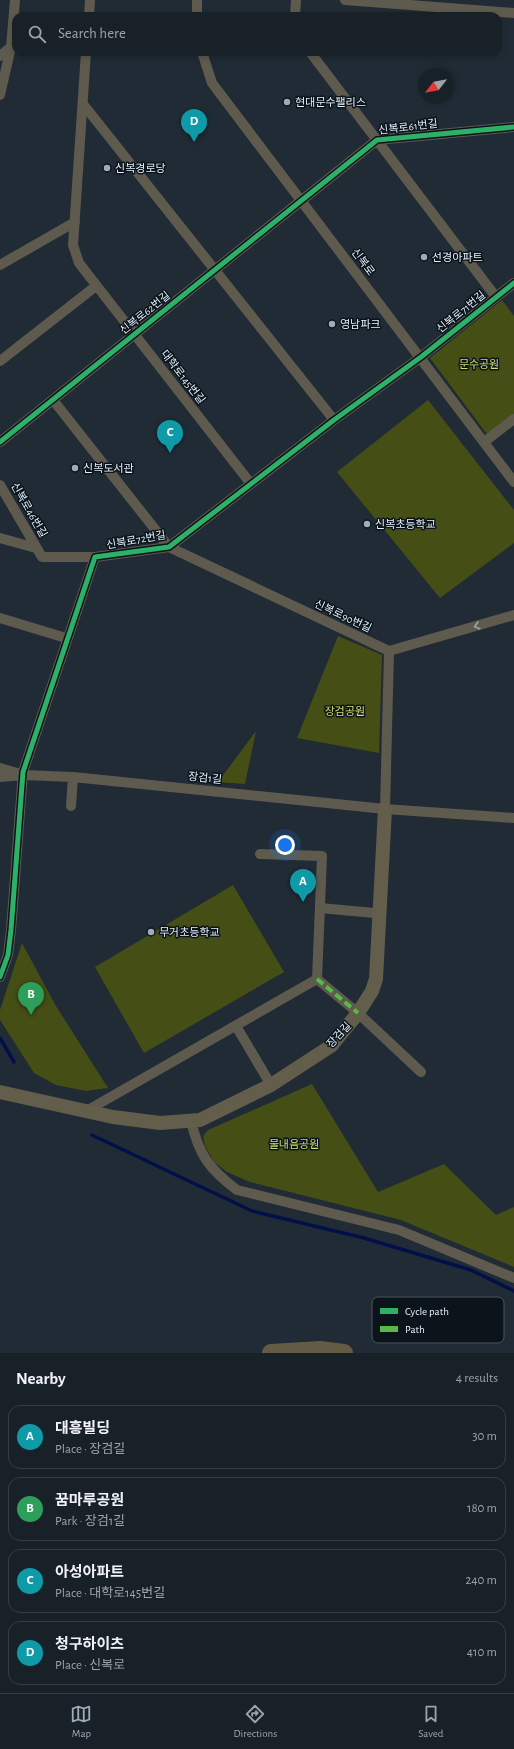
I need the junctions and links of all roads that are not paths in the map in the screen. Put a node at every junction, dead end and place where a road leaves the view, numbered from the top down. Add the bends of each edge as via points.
1 (15, 0) edge
2 (90, 0) edge
3 (197, 0) edge
4 (296, 0) edge
5 (345, 0) edge
6 (14, 12) edge
7 (89, 12) edge
8 (197, 12) edge
9 (296, 12) edge
10 (501, 12) edge
11 (502, 12) edge
12 (514, 13) edge
13 (12, 35) edge
14 (11, 47) junction
15 (0, 55) edge
16 (86, 56) edge
17 (203, 56) edge
18 (313, 56) edge
19 (0, 95) edge
20 (83, 104) junction
21 (514, 127) edge
22 (377, 140) junction
23 (301, 200) junction
24 (75, 222) junction
25 (0, 265) edge
26 (215, 269) junction
27 (514, 283) edge
28 (96, 286) junction
29 (496, 297) junction
30 (134, 334) junction
31 (421, 357) junction
32 (0, 361) edge
33 (53, 400) junction
34 (514, 419) edge
35 (334, 420) junction
36 (0, 442) edge
37 (484, 442) junction
38 (514, 482) edge
39 (251, 484) junction
40 (0, 485) edge
41 (0, 538) edge
42 (169, 547) junction
43 (36, 548) junction
44 (95, 557) junction
45 (514, 615) edge
46 (0, 618) edge
47 (66, 638) junction
48 (389, 651) junction
49 (0, 768) edge
50 (23, 775) junction
51 (0, 777) edge
52 (73, 777) junction
53 (71, 806) dead end
54 (385, 809) junction
55 (514, 818) edge
56 (260, 854) dead end
57 (320, 908) junction
58 (374, 912) dead end
59 (0, 977) edge
60 (317, 979) junction
61 (358, 1013) junction
62 (236, 1026) junction
63 (421, 1072) dead end
64 (271, 1085) junction
65 (0, 1092) edge
66 (88, 1110) junction
67 (191, 1121) junction
68 (514, 1278) edge
69 (271, 1353) edge
70 (344, 1353) edge

1 - 6 street
2 - 7 street
3 - 8 street
4 - 9 street
5 - 10 street
11 - 12 street
13 - 14 street
14 - 15 street
14 - 19 street
16 - 20 street, 대학로145번길
17 - 23 street, 신복로 via 212,83
18 - 22 street
20 - 24 street, 대학로145번길
20 - 26 street
21 - 22 street, 신복로61번길
22 - 23 street, 신복로61번길
22 - 29 street
23 - 26 street, 신복로62번길
23 - 31 street, 신복로
24 - 25 street
24 - 28 street, 대학로145번길 via 73,245 79,263
26 - 30 street, 신복로62번길
26 - 35 street
27 - 29 street, 신복로71번길
28 - 30 street, 대학로145번길
28 - 32 street
29 - 31 street, 신복로71번길
30 - 33 street, 신복로62번길
30 - 39 street, 대학로145번길
31 - 35 street, 신복로72번길
31 - 37 street, 신복로
33 - 36 street, 신복로62번길
33 - 42 street, 신복로72번길
34 - 37 street
35 - 39 street, 신복로72번길
37 - 38 street, 신복로
39 - 42 street, 신복로72번길
40 - 43 street, 신복로46번길
41 - 43 street, 신복로72번길
42 - 44 street, 신복로72번길
42 - 48 street, 신복로90번길
43 - 44 street, 신복로72번길 via 42,557
44 - 47 street, 신복로72번길
45 -> 48 street
46 - 47 street
47 - 50 street, 신복로72번길
48 - 54 street
49 - 50 street, 장검1길
50 - 51 street, 장검1길
50 - 52 street, 장검1길
50 - 59 street via 11,930 8,955
52 - 53 street
52 - 54 street, 장검1길
54 - 55 street
54 - 61 main road, 장검길 via 376,979 372,991
56 - 57 street via 322,856
57 - 58 street
57 - 60 street
60 - 61 street
60 - 62 street
61 - 63 street
61 - 64 main road, 장검길 via 331,1046
62 - 64 street
62 - 66 street
64 - 67 main road, 장검길 via 200,1120
65 - 66 main road, 장검길
66 - 67 main road, 장검길 via 113,1117 160,1123
67 - 68 street via 200,1152 218,1176 237,1190 399,1230
69 - 70 highway via 320,1350

